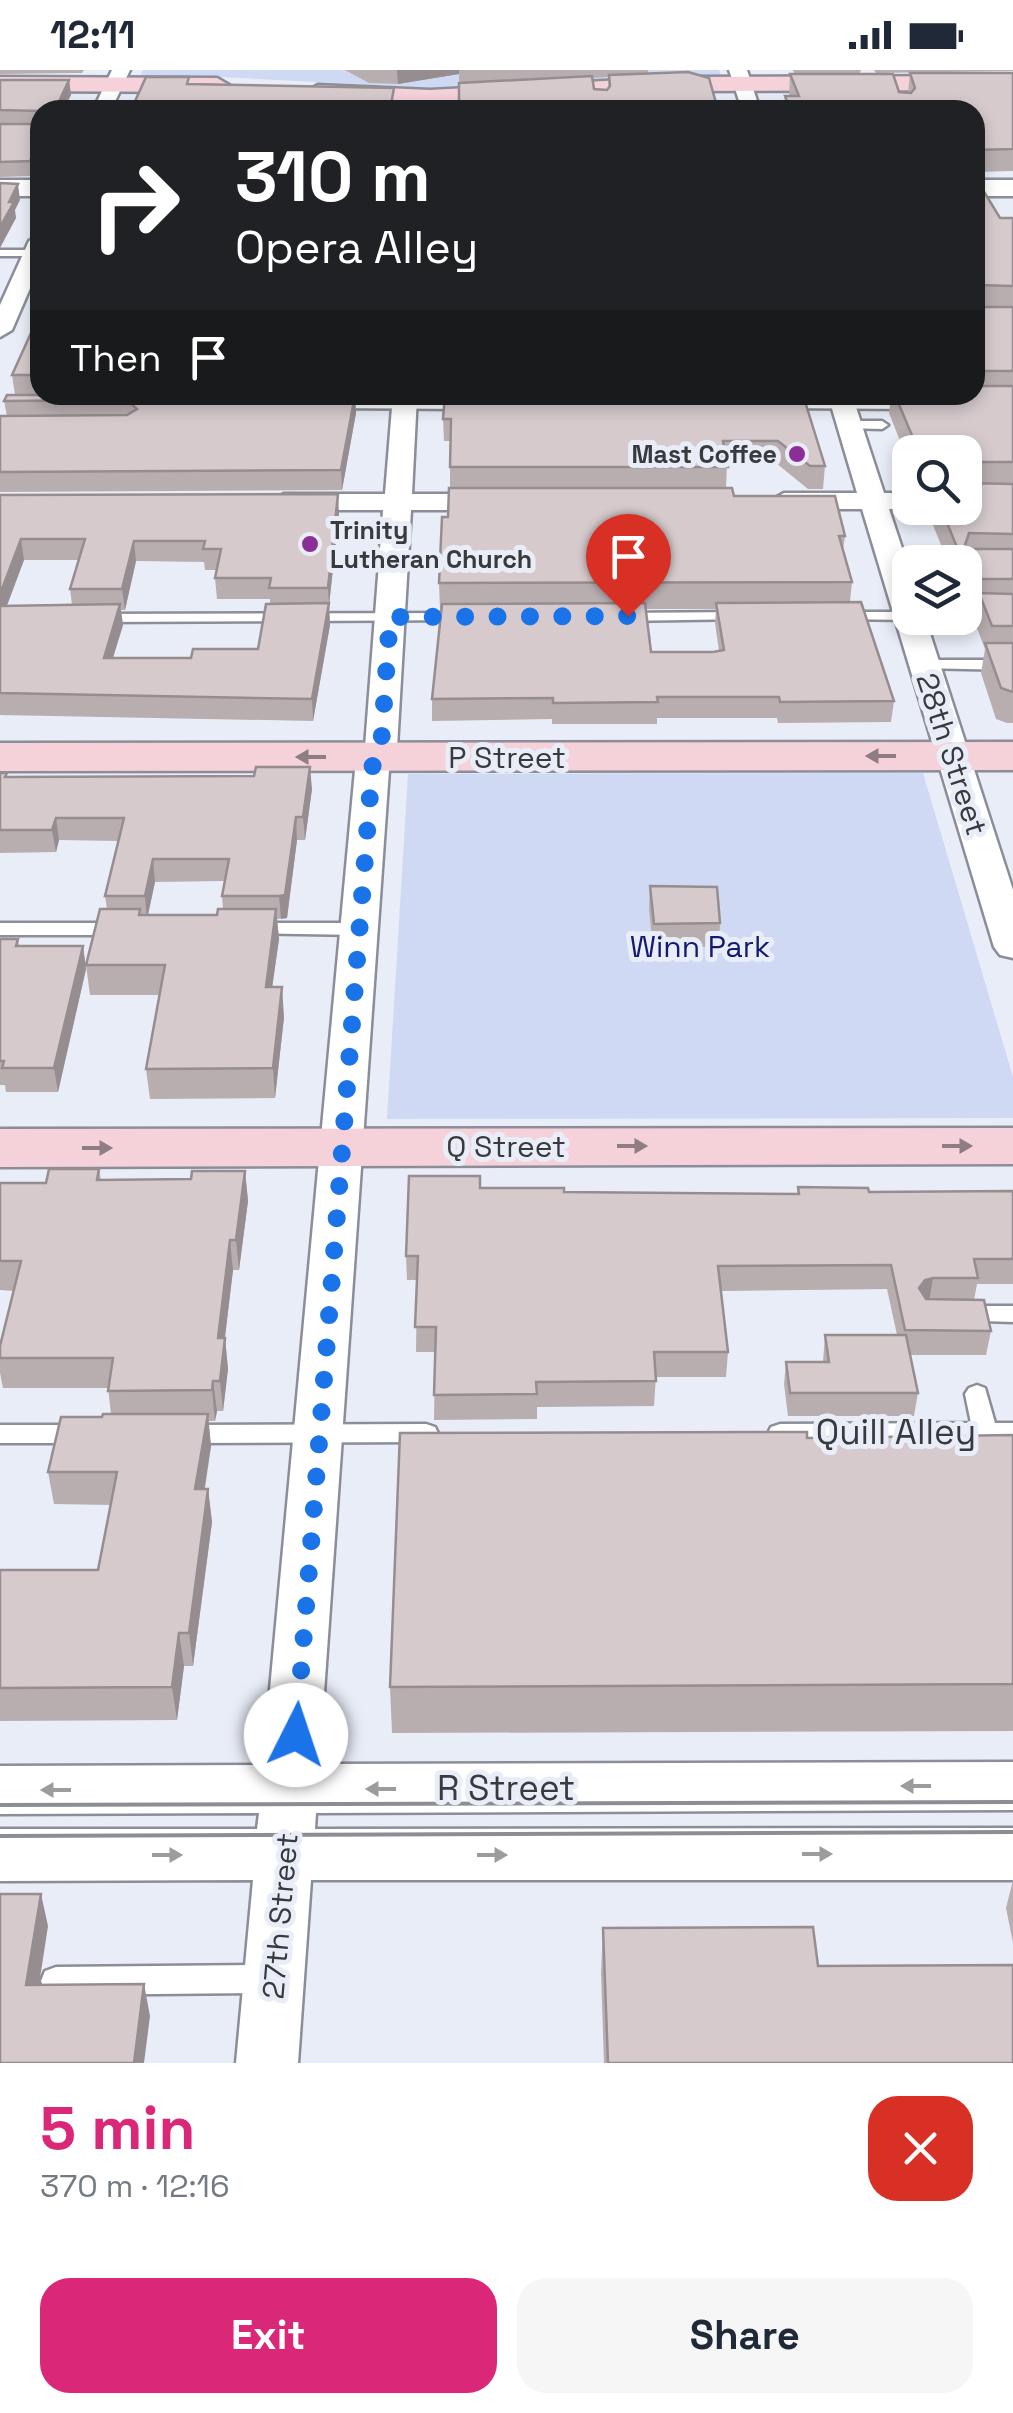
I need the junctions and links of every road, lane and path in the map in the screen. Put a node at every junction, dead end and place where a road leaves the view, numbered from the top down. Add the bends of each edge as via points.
1 (840, 70) edge
2 (741, 76) edge
3 (118, 77) edge
4 (873, 80) edge
5 (1013, 83) edge
6 (0, 84) edge
7 (246, 87) edge
8 (299, 91) edge
9 (107, 100) edge
10 (389, 100) edge
11 (484, 100) edge
12 (748, 100) edge
13 (0, 188) edge
14 (30, 188) edge
15 (985, 188) edge
16 (1013, 188) edge
17 (30, 250) edge
18 (0, 253) edge
19 (30, 266) edge
20 (30, 324) edge
21 (1, 326) edge
22 (326, 405) edge
23 (404, 405) edge
24 (758, 405) edge
25 (936, 405) edge
26 (311, 406) edge
27 (844, 408) edge
28 (882, 425) dead end
29 (255, 502) edge
30 (398, 502) junction
31 (534, 502) edge
32 (765, 502) edge
33 (873, 502) junction
34 (892, 502) edge
35 (892, 547) edge
36 (766, 616) edge
37 (825, 616) edge
38 (892, 616) edge
39 (982, 616) edge
40 (1013, 616) edge
41 (390, 617) junction
42 (490, 617) edge
43 (608, 617) edge
44 (76, 618) edge
45 (915, 635) edge
46 (924, 665) junction
47 (1013, 665) edge
48 (953, 756) junction
49 (1013, 756) edge
50 (0, 757) edge
51 (374, 757) junction
52 (0, 929) edge
53 (133, 929) edge
54 (228, 929) edge
55 (360, 929) junction
56 (1011, 934) edge
57 (1013, 1146) edge
58 (342, 1147) junction
59 (0, 1148) edge
60 (930, 1314) edge
61 (1013, 1314) edge
62 (976, 1394) dead end
63 (985, 1432) junction
64 (1013, 1432) edge
65 (748, 1433) edge
66 (0, 1434) edge
67 (113, 1434) edge
68 (169, 1434) edge
69 (318, 1434) junction
70 (451, 1434) edge
71 (1013, 1786) edge
72 (291, 1789) junction
73 (0, 1790) edge
74 (1013, 1854) edge
75 (0, 1855) edge
76 (284, 1855) junction
77 (274, 1979) junction
78 (56, 1980) edge
79 (267, 2063) edge

1 - 4 lane
2 - 4 main road
2 - 11 main road
2 - 12 street
3 - 6 main road
3 - 7 main road
3 - 9 street
4 - 5 main road
8 - 10 main road
13 - 14 street
15 - 16 street
17 - 18 lane
19 - 21 street
20 - 21 street
22 - 26 lane
23 - 30 street, 27th Street
24 - 27 lane
25 - 27 lane
27 - 28 lane
27 - 33 street, 28th Street
29 - 30 street
30 - 31 street
30 - 41 street, 27th Street
32 - 33 street
33 - 34 street
33 - 35 street, 28th Street
36 - 43 lane
37 - 38 lane
39 - 40 lane
41 - 42 lane
41 - 44 lane
41 - 51 street, 27th Street via 381,747
45 - 46 street, 28th Street
46 - 47 lane
46 - 48 street, 28th Street
48 - 49 main road, P Street
48 -> 51 main road, P Street
48 - 56 street, 28th Street
51 -> 50 main road, P Street
51 - 55 street, 27th Street
52 - 53 lane
54 - 55 lane
55 - 58 street, 27th Street
58 -> 57 main road, Q Street
59 -> 58 main road, Q Street
58 - 69 street, 27th Street
60 - 61 lane
62 - 63 lane
63 - 64 lane, Quill Alley
63 - 65 lane, Quill Alley
66 - 67 lane
68 - 69 lane
69 - 70 lane
69 - 72 street, 27th Street
71 -> 72 street, R Street
72 -> 73 street, R Street
72 - 76 street, 27th Street
76 -> 74 street
75 -> 76 street
76 - 77 street, 27th Street
77 - 78 lane
77 - 79 street, 27th Street

